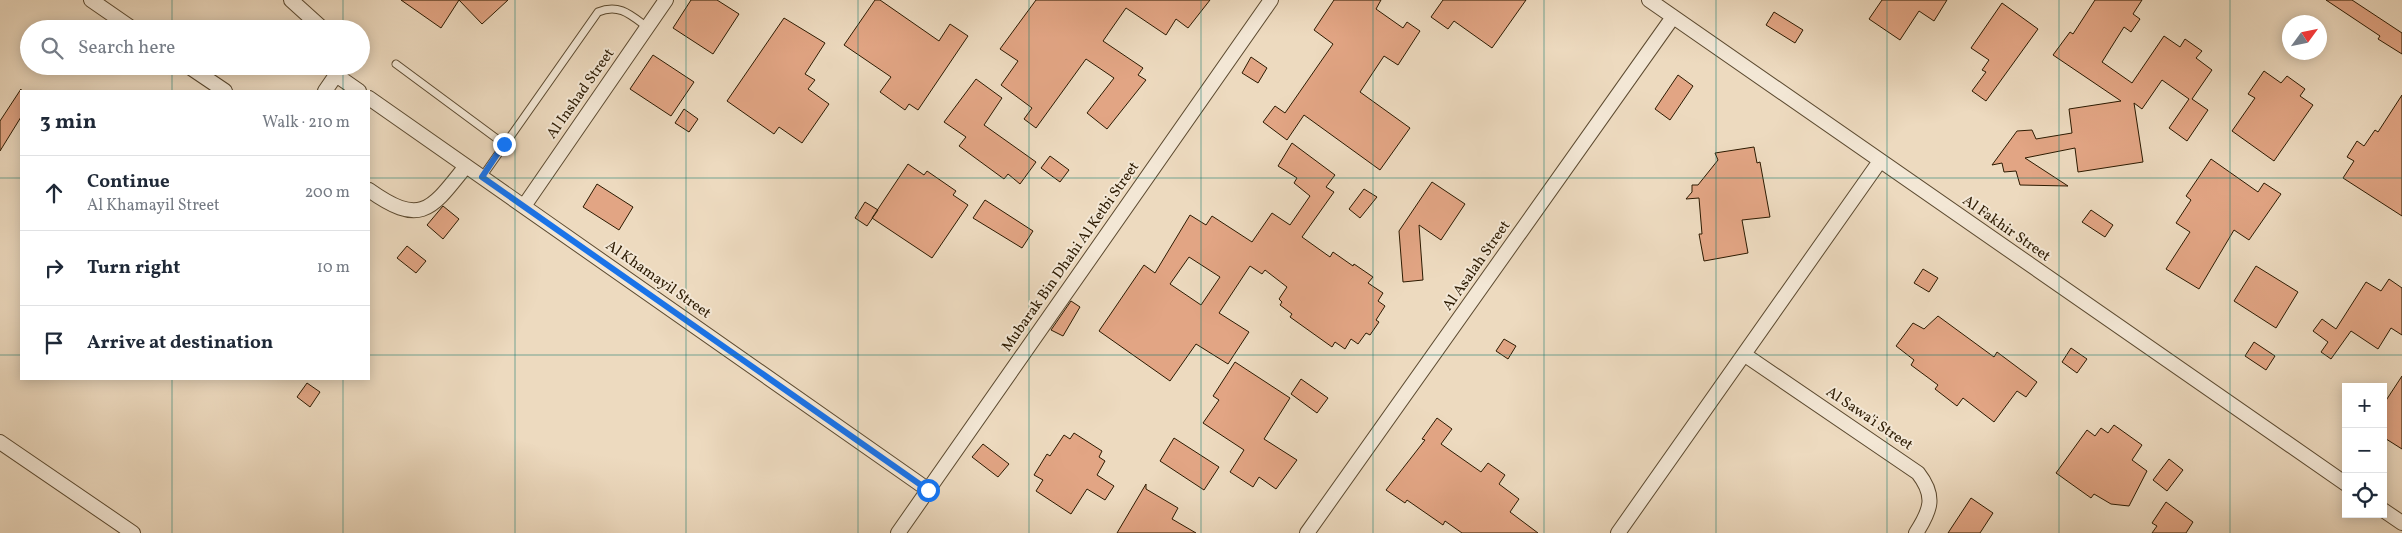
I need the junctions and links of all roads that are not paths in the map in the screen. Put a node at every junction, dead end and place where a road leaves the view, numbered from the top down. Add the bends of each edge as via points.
1 (91, 0) edge
2 (666, 0) edge
3 (1271, 0) edge
4 (1649, 0) edge
5 (297, 2) edge
6 (1673, 17) junction
7 (121, 20) edge
8 (314, 20) edge
9 (647, 27) junction
10 (396, 64) dead end
11 (201, 75) edge
12 (334, 75) edge
13 (341, 75) edge
14 (224, 90) edge
15 (326, 90) edge
16 (358, 90) edge
17 (370, 99) edge
18 (504, 144) junction
19 (1880, 161) junction
20 (466, 166) junction
21 (482, 177) junction
22 (370, 191) edge
23 (524, 206) junction
24 (1745, 355) junction
25 (0, 442) edge
26 (2342, 481) edge
27 (928, 490) junction
28 (2387, 513) edge
29 (2402, 523) edge
30 (133, 533) edge
31 (898, 533) edge
32 (1307, 533) edge
33 (1618, 533) edge
34 (1916, 533) edge

1 - 7 street
2 - 9 street, Al Inshad Street
3 - 27 street, Mubarak Bin Dhahi Al Ketbi Street
4 - 6 street, Al Fakhir Street
5 - 8 street
6 - 19 street, Al Fakhir Street
6 - 32 street, Al Asalah Street
9 - 18 lane via 623,10 615,8 598,12
9 - 23 street, Al Inshad Street
10 - 18 lane
11 - 14 street
12 - 15 street
13 - 16 street
17 - 20 street, Al Khamayil Street
18 - 21 lane
19 - 24 street
19 - 26 street, Al Fakhir Street
20 - 21 street, Al Khamayil Street
20 - 22 street via 438,201 426,208 412,211 398,208
21 - 23 street, Al Khamayil Street
23 - 27 street, Al Khamayil Street
24 - 33 street
24 - 34 street, Al Sawa'i Street via 1918,473 1926,483 1930,507
25 - 30 street
27 - 31 street, Mubarak Bin Dhahi Al Ketbi Street
28 - 29 street

